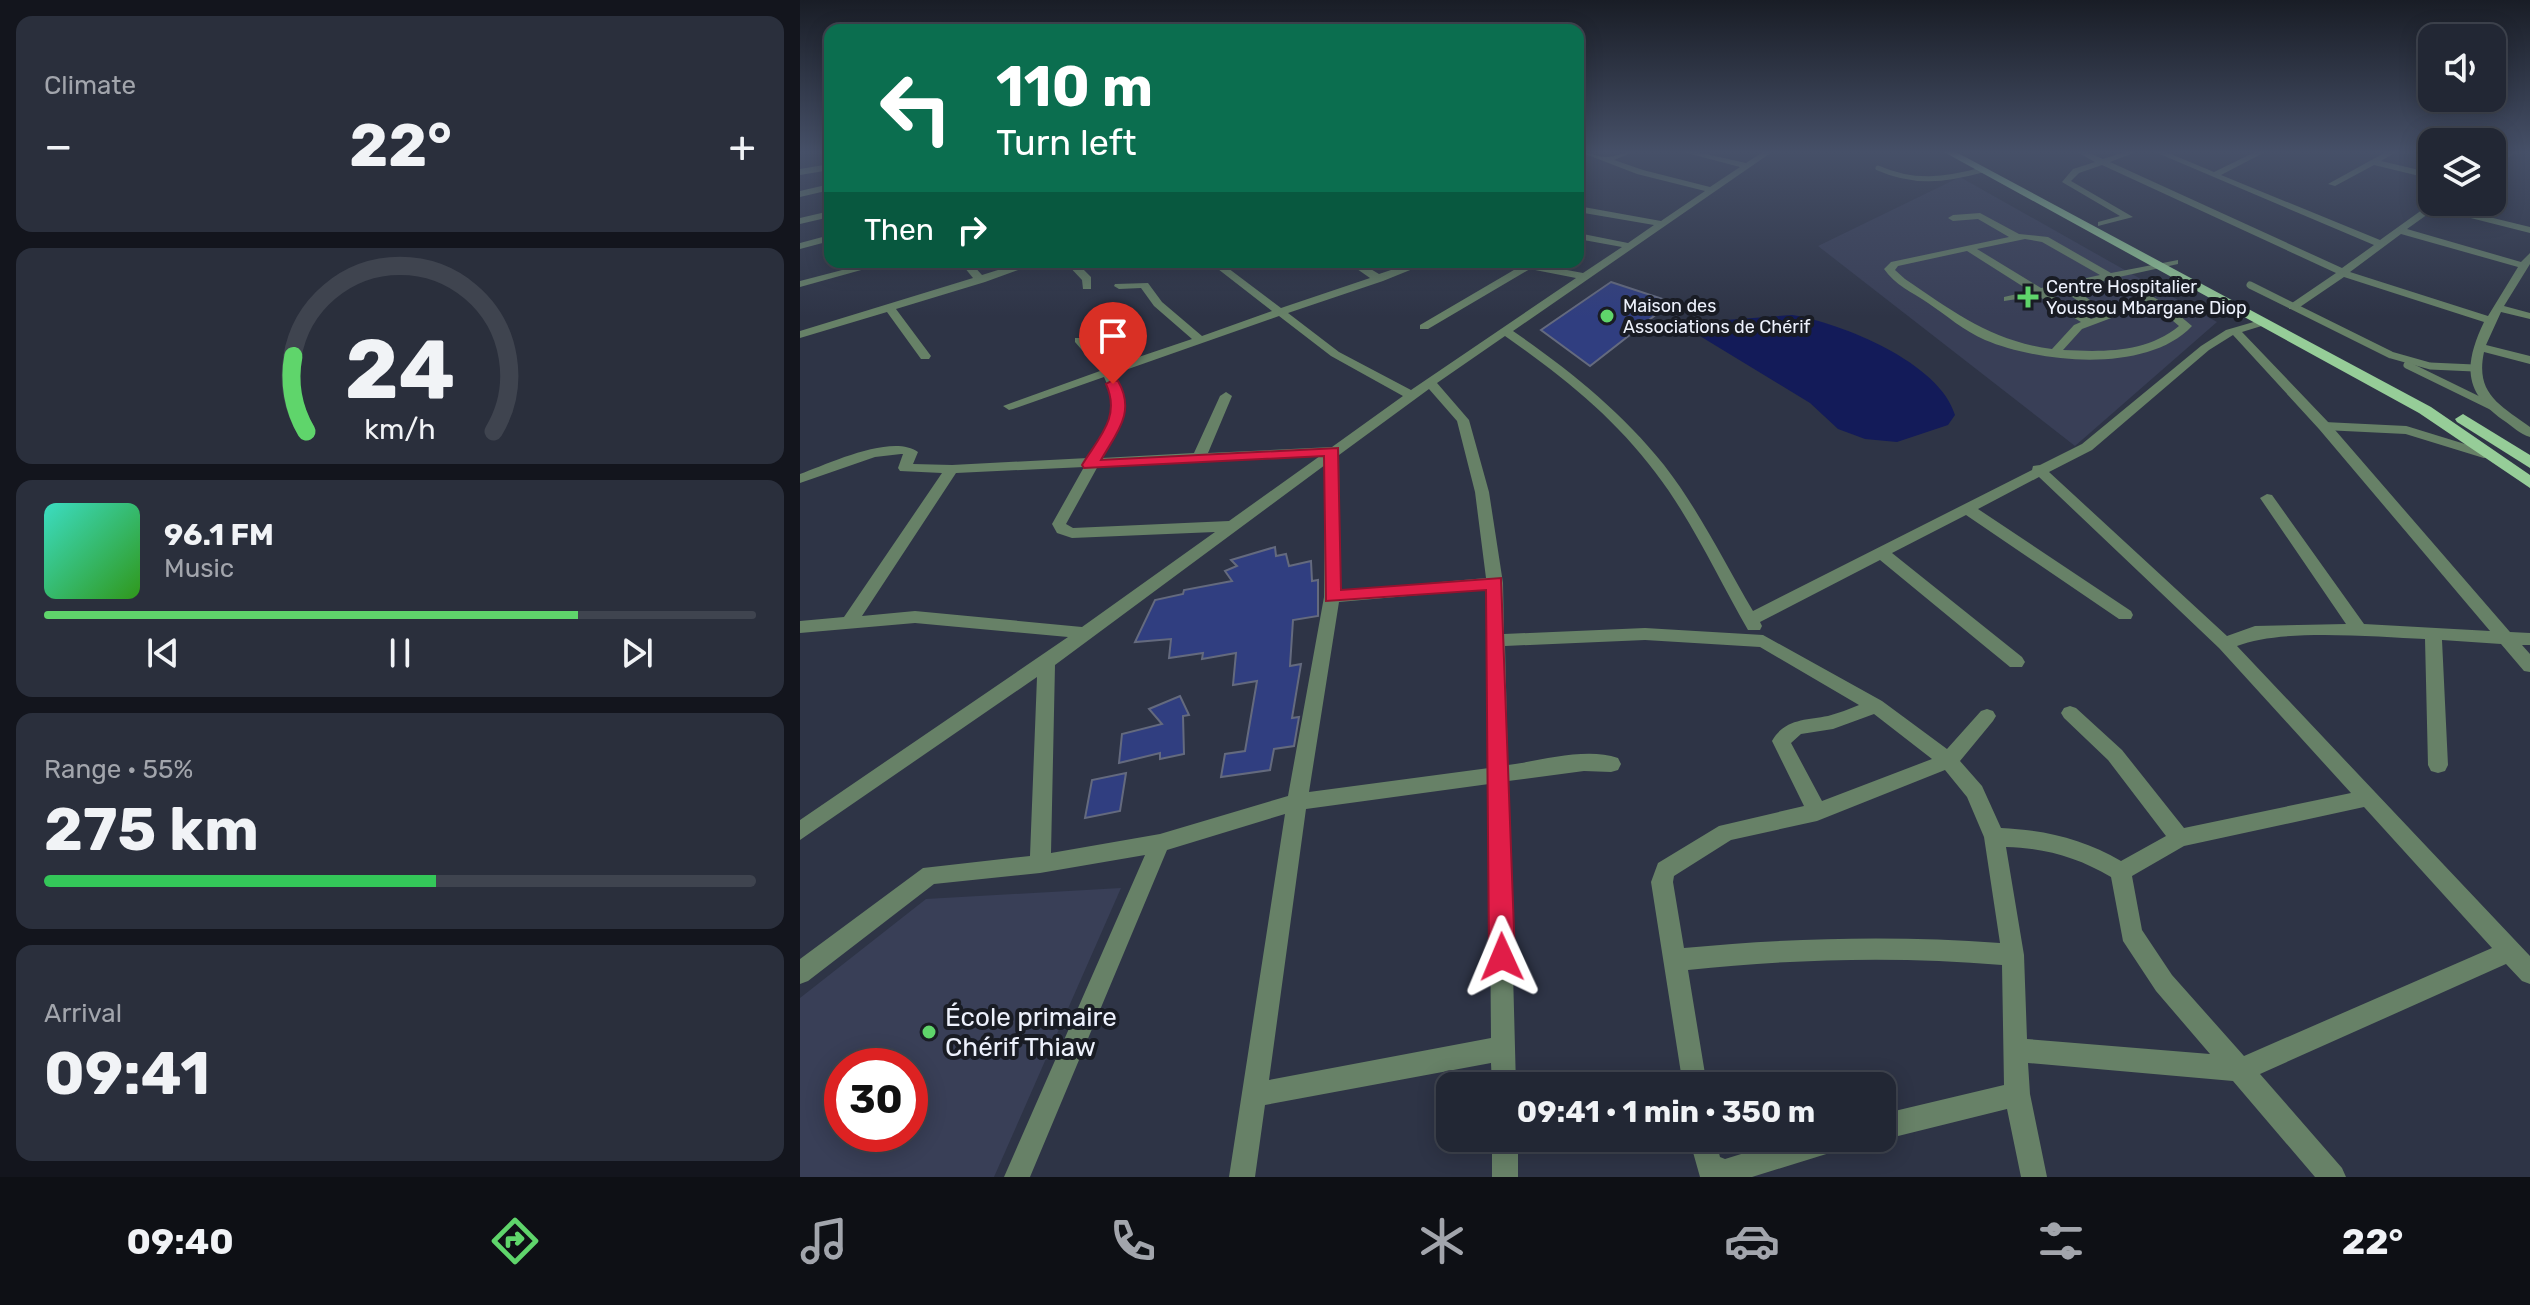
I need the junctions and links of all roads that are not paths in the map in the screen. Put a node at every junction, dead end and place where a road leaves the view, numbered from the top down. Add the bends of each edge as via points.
1 (1684, 207) edge
2 (2054, 207) edge
3 (2069, 207) edge
4 (2110, 207) edge
5 (2199, 207) edge
6 (2291, 207) edge
7 (1584, 210) edge
8 (824, 215) edge
9 (2418, 216) edge
10 (2479, 216) edge
11 (1953, 218) dead end
12 (800, 221) edge
13 (1659, 223) junction
14 (2101, 224) junction
15 (2398, 230) junction
16 (2530, 230) edge
17 (1584, 237) edge
18 (2018, 238) junction
19 (824, 240) edge
20 (2380, 244) junction
21 (1626, 245) junction
22 (800, 246) edge
23 (1968, 248) junction
24 (2166, 264) junction
25 (862, 268) edge
26 (970, 268) edge
27 (1017, 268) edge
28 (1076, 268) edge
29 (1222, 268) edge
30 (1362, 268) edge
31 (1409, 268) edge
32 (1525, 268) edge
33 (1539, 268) edge
34 (2526, 270) edge
35 (2346, 274) junction
36 (1582, 276) junction
37 (2110, 276) junction
38 (1379, 279) junction
39 (981, 280) junction
40 (800, 284) edge
41 (2250, 285) dead end
42 (1119, 286) dead end
43 (1087, 287) dead end
44 (2065, 287) junction
45 (2040, 292) junction
46 (2008, 299) dead end
47 (2293, 307) junction
48 (890, 308) junction
49 (2498, 308) junction
50 (1281, 314) junction
51 (2530, 316) edge
52 (2492, 321) junction
53 (2264, 322) junction
54 (2090, 323) junction
55 (1424, 327) dead end
56 (1505, 331) junction
57 (2235, 331) junction
58 (800, 335) edge
59 (1079, 340) dead end
60 (1201, 341) junction
61 (2479, 347) junction
62 (2055, 352) junction
63 (2391, 355) junction
64 (925, 356) dead end
65 (2530, 360) edge
66 (2474, 368) junction
67 (1111, 372) junction
68 (1430, 382) junction
69 (1226, 396) dead end
70 (1412, 396) junction
71 (1009, 406) dead end
72 (2495, 407) junction
73 (2324, 426) junction
74 (2530, 433) edge
75 (1332, 451) junction
76 (1199, 458) junction
77 (2498, 458) junction
78 (2530, 463) edge
79 (1090, 465) junction
80 (952, 469) junction
81 (2038, 469) junction
82 (800, 479) edge
83 (2530, 483) edge
84 (2267, 498) dead end
85 (1966, 508) junction
86 (1234, 526) junction
87 (1882, 553) junction
88 (1495, 583) junction
89 (1332, 597) junction
90 (2125, 615) dead end
91 (1750, 620) junction
92 (850, 621) junction
93 (800, 627) edge
94 (2359, 630) junction
95 (1084, 633) junction
96 (2433, 635) junction
97 (2530, 639) edge
98 (1498, 640) junction
99 (2507, 640) junction
100 (1763, 641) junction
101 (2225, 644) junction
102 (1046, 662) junction
103 (2016, 662) dead end
104 (2530, 666) edge
105 (1876, 706) junction
106 (2070, 713) dead end
107 (1987, 716) dead end
108 (1948, 761) junction
109 (1611, 764) dead end
110 (2438, 765) dead end
111 (1498, 776) junction
112 (2368, 798) junction
113 (1297, 802) junction
114 (1817, 812) junction
115 (800, 831) edge
116 (1994, 837) junction
117 (2180, 838) junction
118 (1160, 843) junction
119 (1040, 864) junction
120 (2121, 872) junction
121 (2508, 952) junction
122 (2013, 955) junction
123 (1675, 960) junction
124 (800, 973) edge
125 (2530, 973) edge
126 (1504, 1048) junction
127 (2017, 1050) junction
128 (2242, 1069) junction
129 (1504, 1072) edge
130 (1693, 1072) edge
131 (2017, 1094) junction
132 (1254, 1095) junction
133 (1896, 1124) edge
134 (1505, 1152) edge
135 (1706, 1152) edge
136 (1790, 1152) edge
137 (1017, 1177) edge
138 (1242, 1177) edge
139 (1505, 1177) edge
140 (2034, 1177) edge
141 (2333, 1177) edge

1 - 13 street
2 - 24 main road
3 - 14 main road
4 - 14 street via 2128,217
5 - 35 street
6 - 20 street
7 - 13 street
8 - 12 street
9 - 15 street
10 - 16 street
11 - 18 street via 1980,216
13 - 21 street
14 - 24 main road
15 - 20 street
15 - 34 street
17 - 21 street
18 - 23 street
18 - 37 street via 2045,239
19 - 22 street
20 - 35 street
21 - 36 street
23 - 45 street
23 - 62 street via 1889,269 1987,337
24 - 37 street
24 - 53 main road
24 - 78 main road via 2404,384
25 - 40 street
26 - 39 street
27 - 39 street
28 - 43 street via 1087,279
29 - 50 street
30 - 38 street
31 - 38 street
32 - 55 street
33 - 36 street
34 - 49 street
35 - 47 street
35 - 52 street
36 - 56 street
37 - 44 street
37 - 62 street via 2180,317 2183,330 2157,346 2132,351
38 - 50 street
39 - 48 street
41 - 47 lane
42 - 60 street via 1144,285
44 - 45 street
44 - 54 street via 2107,314
45 - 46 street
45 - 54 street
47 - 63 lane
48 - 58 street
48 - 64 street
49 - 51 street
49 - 52 street
50 - 60 street
50 - 70 street via 1335,354
52 - 61 street
53 - 57 street
53 - 77 main road via 2425,410
54 - 62 street via 2072,331
56 - 68 street
56 - 91 street via 1561,368 1661,470
57 - 73 street
57 - 81 street via 2181,366 2087,447
59 - 67 street
60 - 67 street
61 - 65 street
61 - 66 street
63 - 66 lane via 2430,366
63 - 72 lane
66 - 72 street via 2480,389
67 - 71 street
67 - 79 street via 1119,415
68 - 70 street
68 - 88 street via 1463,420 1482,492
69 - 76 street
70 - 75 street
72 - 74 street
73 - 77 lane via 2406,430
73 - 99 street
75 - 76 street
75 - 86 street
75 - 89 street
76 - 79 street
77 - 83 main road
79 - 80 street
79 - 86 street via 1059,524 1062,530
80 - 82 street via 905,468 911,452 906,450 875,453
80 - 92 street
81 - 85 street
81 - 101 street
84 - 94 street
85 - 87 street
85 - 90 street
86 - 95 street
87 - 91 street
87 - 103 street
88 - 89 street
88 - 98 street
89 - 113 street
91 - 100 street
92 - 93 street
92 - 95 street via 915,617
94 - 96 street
94 - 101 street via 2255,632
95 - 102 street
96 - 99 street
96 - 110 street
97 - 99 street
98 - 100 street via 1645,634
98 - 111 street
99 - 104 street
100 - 105 street
101 - 112 street
102 - 115 street
102 - 119 street
105 - 108 street
105 - 114 street via 1833,722 1796,728 1781,741
106 - 117 street via 2115,755
107 - 108 street
108 - 114 street
108 - 116 street via 1975,792
109 - 111 street
111 - 113 street
111 - 126 street
112 - 117 street
112 - 121 street
113 - 118 street
113 - 132 street
114 - 123 street via 1726,832 1665,870 1662,882
116 - 120 street via 2048,839
116 - 122 street
117 - 120 street
118 - 119 street
118 - 137 street
119 - 124 street via 930,875
120 - 128 street via 2131,934 2164,983
121 - 125 street
121 - 128 street
122 - 123 street via 1928,947 1764,950
122 - 127 street
123 - 130 street
126 - 129 street
126 - 132 street
127 - 128 street
127 - 131 street
128 - 141 street
131 - 133 street
131 - 140 street
132 - 138 street
134 - 139 street
135 - 136 street via 1710,1168 1725,1172

